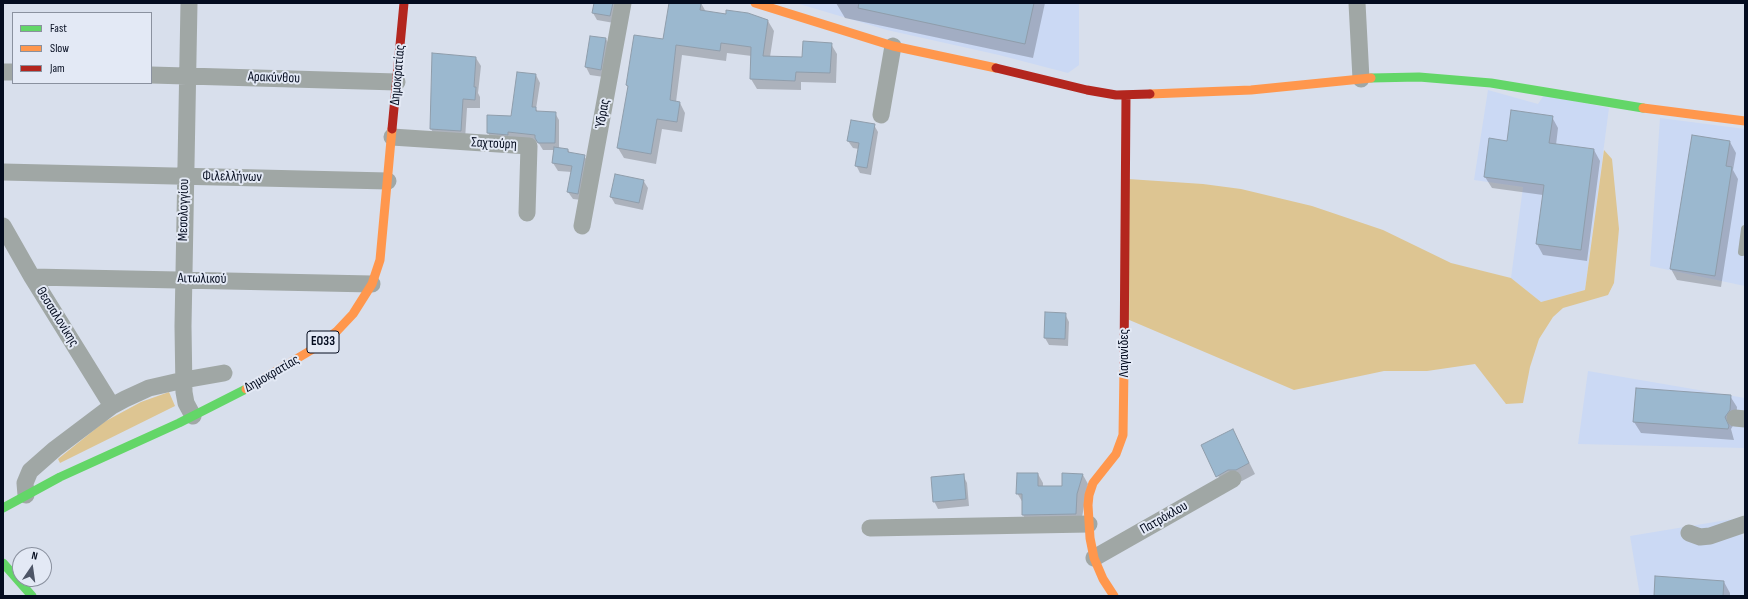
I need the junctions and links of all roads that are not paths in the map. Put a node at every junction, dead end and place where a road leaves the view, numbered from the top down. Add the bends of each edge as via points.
1 (189, 3) edge
2 (404, 3) edge
3 (623, 3) edge
4 (755, 3) edge
5 (1357, 3) edge
6 (893, 46) junction
7 (152, 75) edge
8 (187, 75) junction
9 (1361, 79) junction
10 (397, 82) junction
11 (1126, 95) junction
12 (881, 115) dead end
13 (1745, 121) edge
14 (392, 137) junction
15 (3, 172) edge
16 (185, 176) junction
17 (388, 181) junction
18 (527, 214) dead end
19 (3, 226) edge
20 (582, 226) dead end
21 (1745, 229) edge
22 (1742, 252) dead end
23 (32, 277) junction
24 (183, 279) junction
25 (372, 284) junction
26 (224, 373) dead end
27 (184, 380) junction
28 (112, 406) junction
29 (193, 416) junction
30 (1234, 479) dead end
31 (26, 495) junction
32 (3, 508) edge
33 (1089, 524) junction
34 (1745, 524) edge
35 (870, 528) dead end
36 (1689, 533) dead end
37 (1094, 558) junction
38 (3, 563) edge
39 (32, 596) edge
40 (1114, 596) edge

1 - 8 street, Μεσολογγίου
2 - 10 street, Δημοκρατίας / ΕΟ33
3 - 20 street, Ύδρας
4 - 6 street
5 - 9 street
6 - 11 street via 1087,90
6 - 12 street
7 - 8 street, Αρακύνθου
8 - 10 street, Αρακύνθου
8 - 16 street, Μεσολογγίου
9 - 11 street via 1251,90
9 - 13 street via 1394,76 1483,83
10 - 14 street, Δημοκρατίας / ΕΟ33
11 - 33 street, Λαγανίδες via 1123,434 1119,448 1091,489 1088,505
14 - 17 street, Δημοκρατίας / ΕΟ33
14 - 18 street, Σαχτούρη via 529,146
15 - 16 street, Φιλελλήνων
16 - 17 street, Φιλελλήνων
16 - 24 street, Μεσολογγίου
17 - 25 street, Δημοκρατίας / ΕΟ33 via 380,260
19 - 23 street, Θεσσαλονίκης
21 - 22 lane
23 - 24 street, Αιτωλικού
23 - 28 street, Θεσσαλονίκης
24 - 25 street, Αιτωλικού
24 - 27 street, Μεσολογγίου
25 - 29 street, Δημοκρατίας / ΕΟ33 via 353,314 337,331 313,349 257,383
26 - 27 street
27 - 28 street via 137,393
27 - 29 street, Μεσολογγίου via 185,400
28 - 31 street via 30,471 25,483
29 - 31 street, Δημοκρατίας / ΕΟ33
30 - 37 street, Πατρόκλου
31 - 32 street, Δημοκρατίας / ΕΟ33
33 - 35 street
33 - 37 street, Λαγανίδες
34 - 36 street via 1710,536 1700,537
37 - 40 street, Λαγανίδες
38 - 39 street

